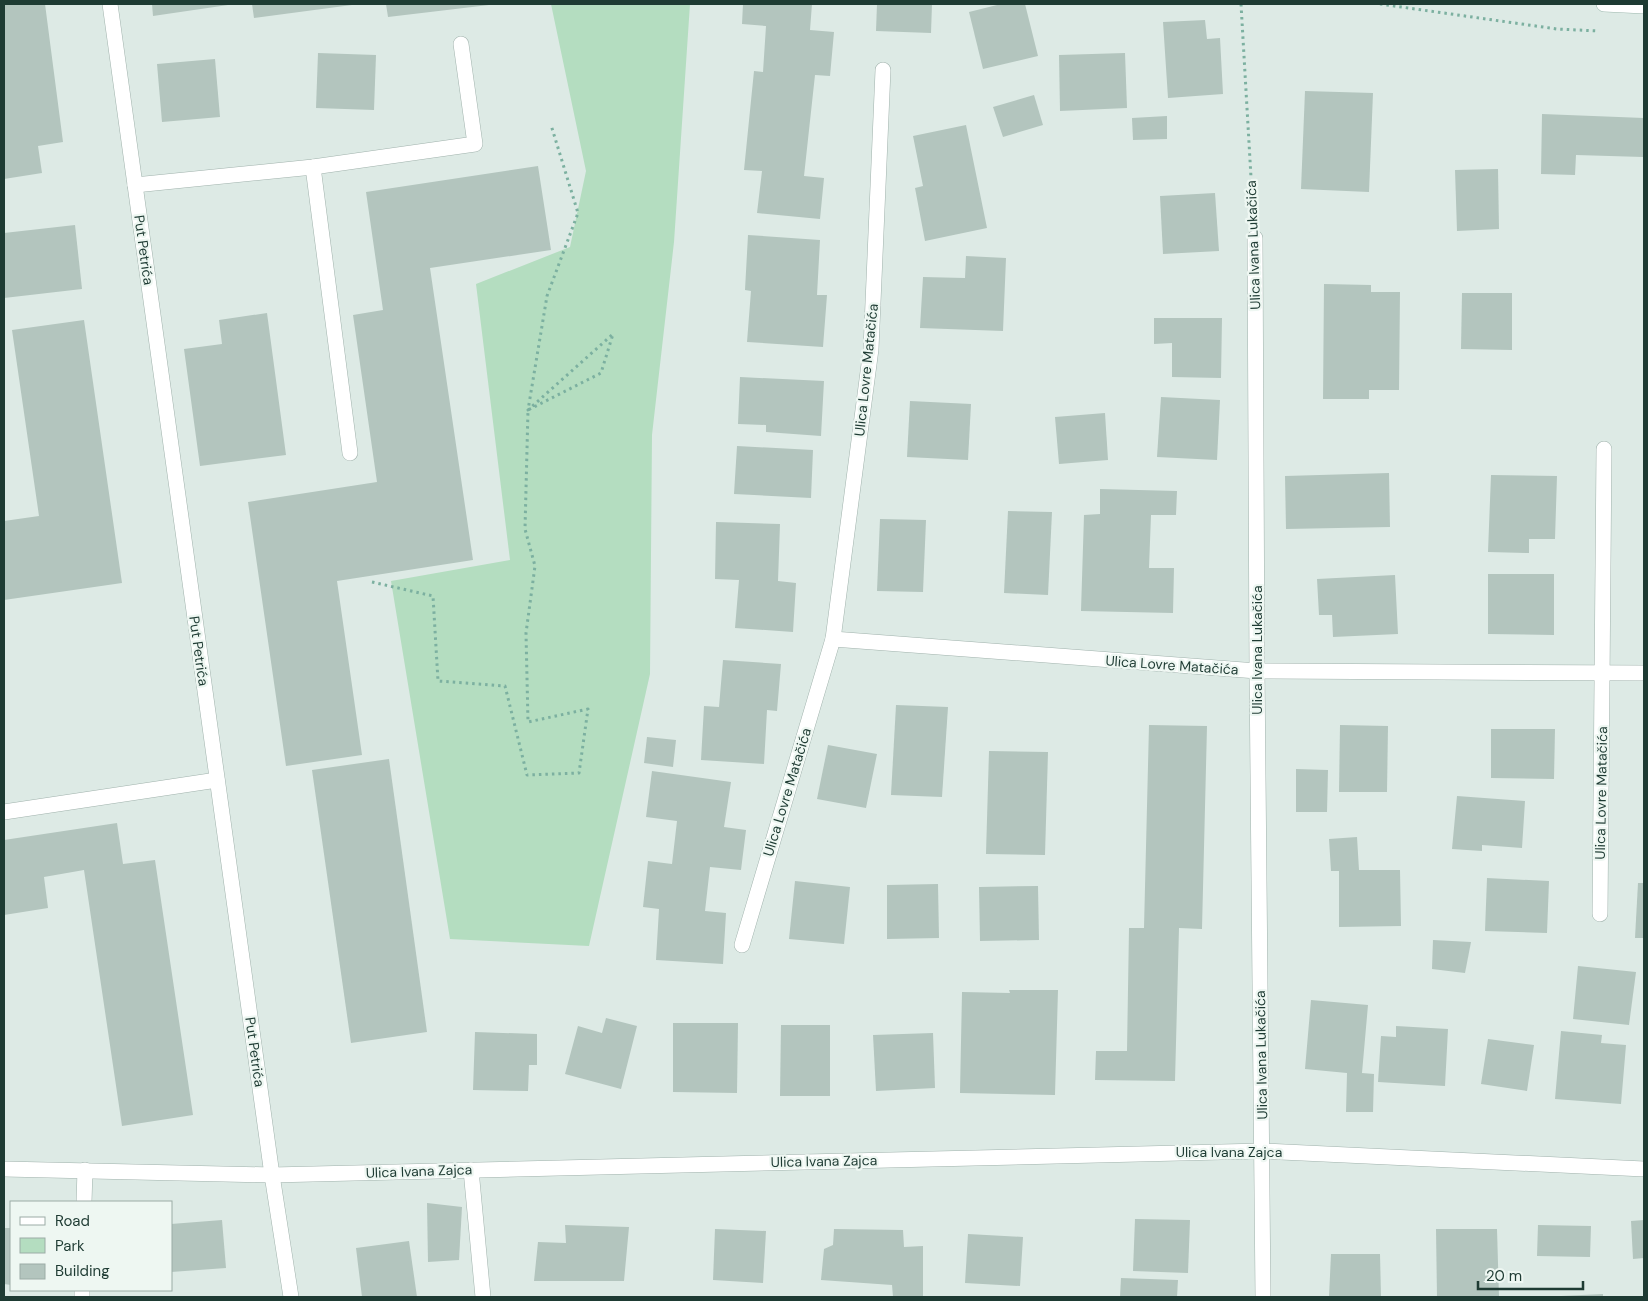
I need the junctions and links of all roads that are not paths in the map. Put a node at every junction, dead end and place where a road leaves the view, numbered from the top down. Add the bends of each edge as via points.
1 (110, 4) edge
2 (1604, 4) edge
3 (1644, 6) edge
4 (461, 44) dead end
5 (883, 70) dead end
6 (313, 167) junction
7 (135, 185) junction
8 (1255, 238) road end
9 (1604, 449) dead end
10 (350, 453) dead end
11 (833, 638) junction
12 (1256, 671) junction
13 (1602, 673) junction
14 (1644, 673) edge
15 (217, 780) junction
16 (4, 812) edge
17 (1600, 914) dead end
18 (742, 945) dead end
19 (1262, 1151) junction
20 (4, 1169) edge
21 (1644, 1169) edge
22 (85, 1170) junction
23 (471, 1170) junction
24 (272, 1175) junction
25 (84, 1201) edge
26 (291, 1297) edge
27 (483, 1297) edge
28 (1263, 1297) edge

1 - 7 street, Put Petrića
2 - 3 street
4 - 6 street via 476,144
5 - 11 street, Ulica Lovre Matačića via 871,349
6 - 7 street
6 - 10 street
7 - 15 street, Put Petrića
8 - 12 street, Ulica Ivana Lukačića
9 - 13 street, Ulica Lovre Matačića
11 - 12 street, Ulica Lovre Matačića
11 - 18 street, Ulica Lovre Matačića
12 - 13 street, Ulica Lovre Matačića
12 - 19 street, Ulica Ivana Lukačića
13 - 14 street, Ulica Lovre Matačića
13 - 17 street, Ulica Lovre Matačića
15 - 16 street
15 - 24 street, Put Petrića
19 - 21 street, Ulica Ivana Zajca
19 - 23 street, Ulica Ivana Zajca
19 - 28 street, Ulica Ivana Lukačića
20 - 22 street, Ulica Ivana Zajca
22 - 24 street, Ulica Ivana Zajca
22 - 25 street
23 - 24 street, Ulica Ivana Zajca
23 - 27 street
24 - 26 street, Put Petrića

